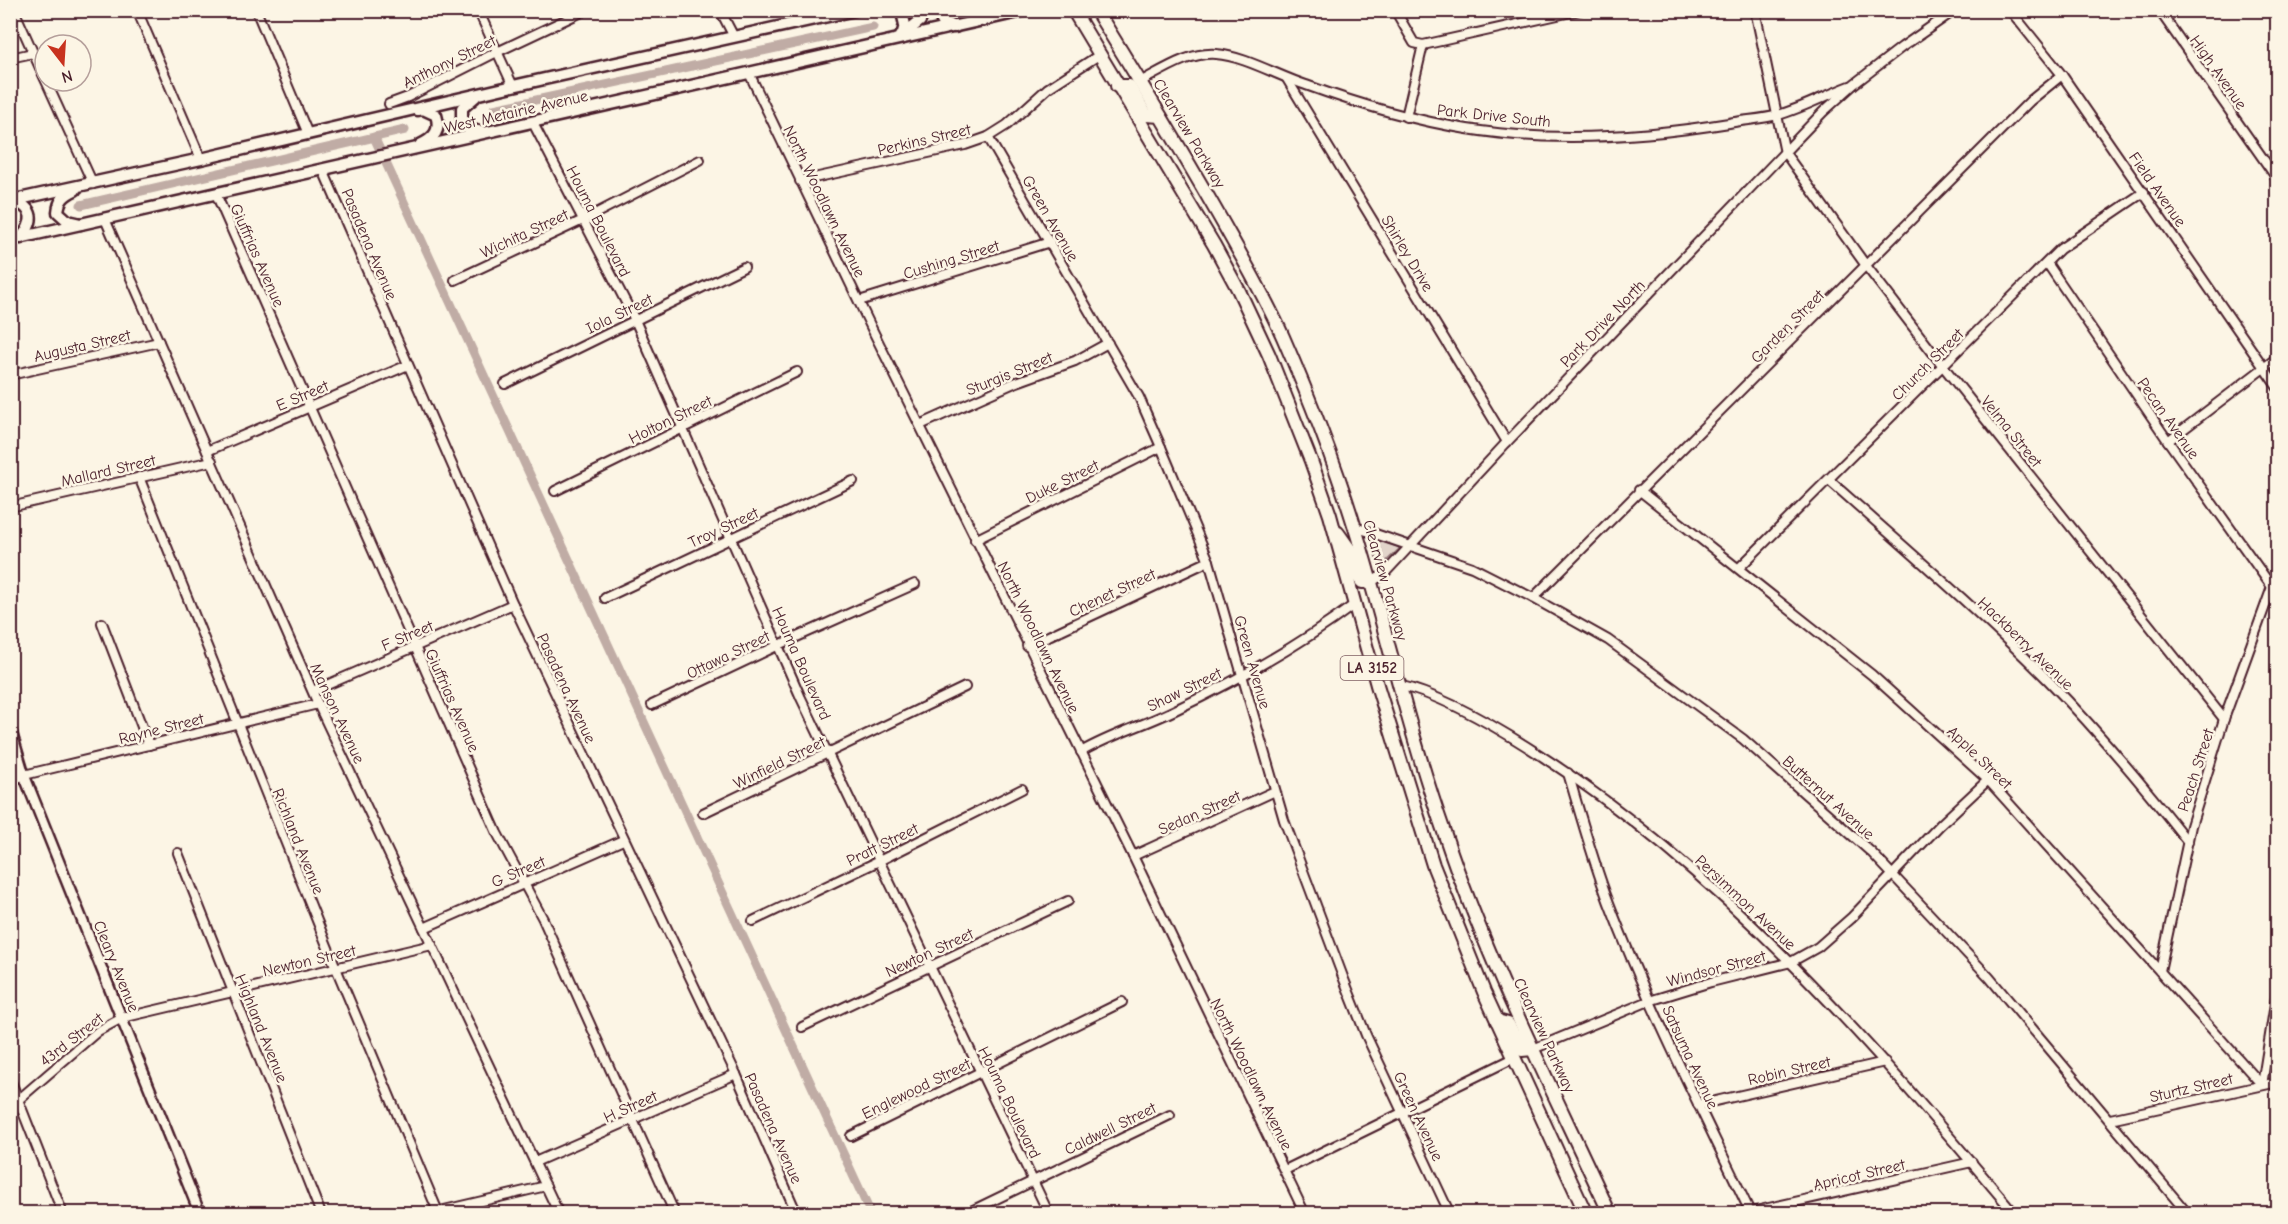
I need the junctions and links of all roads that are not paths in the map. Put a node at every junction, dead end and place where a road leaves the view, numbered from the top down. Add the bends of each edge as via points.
1 (14, 10) edge
2 (137, 10) edge
3 (256, 10) edge
4 (478, 10) edge
5 (585, 10) edge
6 (720, 10) edge
7 (855, 10) edge
8 (899, 10) edge
9 (924, 10) edge
10 (936, 10) edge
11 (1000, 10) edge
12 (1027, 10) edge
13 (1073, 10) edge
14 (1096, 10) edge
15 (1395, 10) edge
16 (1580, 10) edge
17 (1755, 10) edge
18 (1955, 10) edge
19 (2010, 10) edge
20 (2159, 10) edge
21 (1079, 16) edge
22 (983, 20) junction
23 (955, 27) junction
24 (929, 32) junction
25 (902, 36) junction
26 (734, 37) junction
27 (890, 41) junction
28 (1423, 45) junction
29 (497, 52) junction
30 (33, 53) joint
31 (1100, 55) junction
32 (10, 58) edge
33 (749, 73) junction
34 (2062, 75) junction
35 (1287, 79) junction
36 (1140, 82) junction
37 (1854, 84) junction
38 (513, 86) junction
39 (1117, 86) junction
40 (486, 92) junction
41 (51, 93) edge
42 (389, 104) dead end
43 (408, 110) junction
44 (1778, 115) junction
45 (1160, 116) junction
46 (1406, 117) junction
47 (533, 123) junction
48 (499, 130) junction
49 (308, 134) junction
50 (988, 137) junction
51 (403, 152) junction
52 (1785, 153) junction
53 (201, 159) junction
54 (700, 160) dead end
55 (323, 170) junction
56 (2277, 180) edge
57 (800, 181) junction
58 (88, 185) junction
59 (2144, 192) junction
60 (216, 194) junction
61 (12, 201) edge
62 (105, 219) junction
63 (583, 220) junction
64 (83, 224) junction
65 (16, 239) edge
66 (1050, 242) junction
67 (2047, 263) junction
68 (744, 267) dead end
69 (1867, 267) junction
70 (455, 280) dead end
71 (859, 301) junction
72 (635, 320) junction
73 (159, 342) junction
74 (1108, 343) junction
75 (2277, 357) edge
76 (408, 365) junction
77 (1943, 366) junction
78 (2263, 368) junction
79 (797, 372) dead end
80 (10, 375) edge
81 (505, 384) dead end
82 (2277, 388) edge
83 (309, 407) junction
84 (920, 425) junction
85 (683, 428) junction
86 (2168, 441) junction
87 (1507, 442) junction
88 (1161, 447) junction
89 (207, 451) junction
90 (212, 461) junction
91 (139, 477) junction
92 (1829, 480) junction
93 (853, 481) dead end
94 (1639, 490) junction
95 (555, 491) dead end
96 (10, 507) edge
97 (1332, 525) junction
98 (1355, 527) junction
99 (732, 537) junction
100 (975, 540) junction
101 (1411, 545) junction
102 (1209, 561) junction
103 (1739, 568) junction
104 (1371, 582) junction
105 (915, 584) dead end
106 (2275, 587) edge
107 (605, 598) dead end
108 (1533, 598) junction
109 (513, 604) junction
110 (1355, 604) junction
111 (102, 623) dead end
112 (779, 645) junction
113 (415, 646) junction
114 (1027, 646) junction
115 (1393, 668) junction
116 (1243, 675) junction
117 (1398, 685) junction
118 (965, 687) dead end
119 (313, 691) junction
120 (318, 704) junction
121 (652, 705) dead end
122 (2224, 720) junction
123 (237, 723) junction
124 (10, 728) edge
125 (149, 745) junction
126 (1081, 752) junction
127 (829, 753) junction
128 (1568, 773) junction
129 (24, 775) junction
130 (10, 780) edge
131 (1988, 780) junction
132 (1022, 789) dead end
133 (1275, 792) junction
134 (702, 813) dead end
135 (623, 840) junction
136 (2188, 842) junction
137 (178, 853) dead end
138 (1133, 856) junction
139 (881, 860) junction
140 (1893, 875) junction
141 (524, 883) junction
142 (1068, 901) dead end
143 (753, 921) dead end
144 (424, 928) junction
145 (432, 945) junction
146 (1791, 962) junction
147 (930, 967) junction
148 (336, 968) junction
149 (2160, 971) junction
150 (2277, 985) edge
151 (232, 992) junction
152 (1649, 1001) junction
153 (1122, 1002) dead end
154 (122, 1018) junction
155 (1497, 1021) junction
156 (802, 1027) dead end
157 (1533, 1049) junction
158 (1514, 1058) junction
159 (1885, 1062) junction
160 (980, 1071) junction
161 (736, 1074) junction
162 (10, 1079) edge
163 (2277, 1082) edge
164 (2262, 1085) junction
165 (1551, 1087) junction
166 (18, 1100) junction
167 (1698, 1105) junction
168 (10, 1107) edge
169 (1170, 1114) dead end
170 (1402, 1114) junction
171 (633, 1119) junction
172 (2110, 1119) junction
173 (850, 1136) dead end
174 (535, 1162) junction
175 (1972, 1162) junction
176 (1285, 1170) junction
177 (1033, 1180) junction
178 (546, 1186) junction
179 (438, 1212) edge
180 (1751, 1213) edge
181 (63, 1214) edge
182 (200, 1214) edge
183 (321, 1214) edge
184 (428, 1214) edge
185 (559, 1214) edge
186 (675, 1214) edge
187 (796, 1214) edge
188 (965, 1214) edge
189 (1049, 1214) edge
190 (1305, 1214) edge
191 (1450, 1214) edge
192 (1586, 1214) edge
193 (1610, 1214) edge
194 (2015, 1214) edge
195 (2188, 1214) edge

1 - 30 street
2 - 53 street
3 - 49 street
4 - 29 street
5 - 29 street, Anthony Street
6 - 26 street
7 - 26 main road, West Metairie Avenue
8 - 25 main road via 905,25
9 - 25 main road via 920,21
10 - 23 main road via 942,21
10 - 24 main road
11 - 22 highway
12 - 22 main road, West Metairie Avenue
13 - 21 highway, LA 3152
14 - 36 highway, Clearview Parkway / LA 3152
15 - 28 street via 1414,43
16 - 28 street
17 - 44 street
18 - 37 street
19 - 34 street, Field Avenue
20 - 56 street, High Avenue
21 - 31 highway, LA 3152
22 - 23 main road, West Metairie Avenue
23 - 24 main road, West Metairie Avenue
24 - 27 main road, West Metairie Avenue
25 - 27 main road
26 - 38 main road, West Metairie Avenue
27 - 33 main road, West Metairie Avenue
28 - 46 street
29 - 38 street
29 - 42 street, Anthony Street
30 - 32 street
31 - 39 highway, LA 3152
31 - 50 street, Perkins Street via 1048,88
33 - 47 main road, West Metairie Avenue
33 - 57 street, North Woodlawn Avenue
34 - 59 street, Field Avenue
34 - 69 street, Garden Street via 2030,101
35 - 36 street, Park Drive South via 1233,57 1214,54 1176,63
35 - 46 street, Park Drive South
35 - 87 street, Shirley Drive
36 - 45 highway, Clearview Parkway / LA 3152
37 - 44 street, Park Drive South
37 - 52 street, Park Drive North
38 - 40 main road, West Metairie Avenue
39 - 45 highway via 1129,86 1146,115
39 - 97 highway, LA 3152 via 1239,291 1293,414
40 - 43 main road, West Metairie Avenue
40 - 48 main road via 471,98 462,108 462,121 470,130
41 - 58 street
43 - 49 main road, West Metairie Avenue
43 - 51 main road via 423,109 436,115 439,125 437,134 425,144
44 - 46 street, Park Drive South via 1643,134 1574,136 1469,129
44 - 52 street
45 - 98 highway, Clearview Parkway / LA 3152 via 1209,197 1282,334
47 - 48 main road, West Metairie Avenue
47 - 63 street, Houma Boulevard
48 - 51 main road, West Metairie Avenue
49 - 53 main road, West Metairie Avenue
50 - 57 street, Perkins Street
50 - 66 street, Green Avenue
51 - 55 main road, West Metairie Avenue
52 - 69 street, Velma Street
52 - 87 street, Park Drive North
53 - 58 main road, West Metairie Avenue
54 - 63 street, Wichita Street
55 - 60 main road, West Metairie Avenue
55 - 76 street, Pasadena Avenue
57 - 71 street, North Woodlawn Avenue
58 - 61 main road, West Metairie Avenue
58 - 64 main road via 66,194 59,202 58,212
59 - 67 street, Church Street via 2060,249
59 - 78 street, Field Avenue
60 - 62 main road, West Metairie Avenue
60 - 83 street, Giuffrias Avenue
61 - 65 main road via 23,204 31,213 28,229
62 - 64 main road, West Metairie Avenue
62 - 73 street, Manson Avenue
63 - 70 street, Wichita Street
63 - 72 street, Houma Boulevard
64 - 65 main road, West Metairie Avenue
66 - 71 street, Cushing Street
66 - 74 street, Green Avenue
67 - 77 street, Church Street
67 - 86 street, Pecan Avenue
68 - 72 street, Iola Street
69 - 77 street, Velma Street
69 - 94 street, Garden Street
71 - 84 street, North Woodlawn Avenue
72 - 81 street, Iola Street
72 - 85 street, Houma Boulevard
73 - 80 street, Augusta Street
73 - 89 street, Manson Avenue
74 - 84 street, Sturgis Street
74 - 88 street, Green Avenue via 1139,397
75 - 78 street
76 - 83 street, E Street
76 - 109 street, Pasadena Avenue
77 - 92 street, Church Street
77 - 122 street, Velma Street
78 - 82 street, Field Avenue
78 - 86 street
79 - 85 street, Holton Street
83 - 89 street, E Street
83 - 113 street, Giuffrias Avenue
84 - 100 street, North Woodlawn Avenue
85 - 95 street, Holton Street
85 - 99 street, Houma Boulevard
86 - 106 street, Pecan Avenue
87 - 101 street, Park Drive North
88 - 100 street, Duke Street
88 - 102 street, Green Avenue
89 - 90 street, Manson Avenue
90 - 91 street, Mallard Street
90 - 119 street, Manson Avenue
91 - 96 street, Mallard Street
91 - 123 street, Richland Avenue
92 - 103 street, Church Street
92 - 136 street, Hackberry Avenue via 2048,680
93 - 99 street, Troy Street
94 - 103 street, Apple Street
94 - 108 street, Garden Street
97 - 104 highway via 1350,550 1359,578
97 - 110 highway, LA 3152
98 - 101 street, Butternut Avenue
98 - 104 highway, Clearview Parkway / LA 3152
99 - 107 street, Troy Street
99 - 112 street, Houma Boulevard
100 - 114 street, North Woodlawn Avenue
101 - 104 street, Park Drive North via 1383,575
101 - 108 street, Butternut Avenue via 1472,567
102 - 114 street, Chenet Street
102 - 116 street, Green Avenue
103 - 131 street, Apple Street via 1872,675
104 - 115 highway, Clearview Parkway / LA 3152
105 - 112 street, Ottawa Street
106 - 122 street, Peach Street
108 - 140 street, Butternut Avenue via 1608,640 1743,739
109 - 113 street, F Street
109 - 135 street, Pasadena Avenue
110 - 115 highway via 1366,603 1376,637
110 - 116 street, Shaw Street
110 - 155 highway, LA 3152 via 1433,865
111 - 125 street
112 - 121 street, Ottawa Street
112 - 127 street, Houma Boulevard
113 - 119 street, F Street
113 - 141 street, Giuffrias Avenue via 497,833
114 - 126 street, North Woodlawn Avenue
115 - 117 highway, Clearview Parkway / LA 3152
116 - 126 street, Shaw Street
116 - 133 street, Green Avenue
117 - 128 street, Persimmon Avenue via 1413,688 1497,727
117 - 157 highway, Clearview Parkway / LA 3152 via 1443,832 1492,959
118 - 127 street, Winfield Street
119 - 120 street, Manson Avenue
120 - 123 street, Rayne Street
120 - 144 street, Manson Avenue
122 - 136 street, Peach Street
123 - 125 street, Rayne Street
123 - 148 street, Richland Avenue
124 - 129 street, Cleary Avenue
125 - 129 street, Rayne Street
126 - 138 street, North Woodlawn Avenue
127 - 134 street, Winfield Street
127 - 139 street, Houma Boulevard
128 - 146 street, Persimmon Avenue via 1692,870
128 - 152 street, Satsuma Avenue via 1609,903
129 - 130 street, Rayne Street
129 - 154 street, Cleary Avenue
131 - 140 street, Windsor Street
131 - 149 street, Apple Street
132 - 139 street, Pratt Street
133 - 138 street, Sedan Street
133 - 170 street, Green Avenue via 1342,977
135 - 141 street, G Street
135 - 161 street, Pasadena Avenue
136 - 149 street, Peach Street
137 - 151 street, Highland Avenue
138 - 176 street, North Woodlawn Avenue
139 - 143 street, Pratt Street
139 - 147 street, Houma Boulevard
140 - 146 street, Windsor Street via 1818,947
140 - 172 street, Butternut Avenue via 1989,977
141 - 144 street, G Street
141 - 171 street, Giuffrias Avenue
142 - 147 street, Newton Street
144 - 145 street, Manson Avenue
145 - 148 street, Newton Street
145 - 174 street, Manson Avenue
146 - 152 street, Windsor Street
146 - 159 street, Persimmon Avenue
147 - 156 street, Newton Street
147 - 160 street, Houma Boulevard
148 - 151 street, Newton Street
148 - 179 street, Richland Avenue
149 - 164 street, Apple Street
150 - 164 street
151 - 154 street, Newton Street
151 - 183 street, Highland Avenue
152 - 157 street, Windsor Street
152 - 167 street, Satsuma Avenue
153 - 160 street, Englewood Street
154 - 166 street, 43rd Street via 98,1031
154 - 182 street, Cleary Avenue
155 - 157 highway via 1508,1024 1522,1050
155 - 158 highway, LA 3152
157 - 165 highway, Clearview Parkway / LA 3152
158 - 165 highway via 1526,1059 1541,1084
158 - 170 street
158 - 192 highway, LA 3152
159 - 167 street, Robin Street
159 - 175 street, Persimmon Avenue
160 - 173 street, Englewood Street
160 - 177 street, Houma Boulevard
161 - 171 street, H Street
161 - 187 street, Pasadena Avenue
162 - 166 street
163 - 164 street, Sturtz Street
164 - 172 street, Sturtz Street
165 - 193 highway, Clearview Parkway / LA 3152
166 - 168 street, 43rd Street
166 - 181 street
167 - 180 street, Satsuma Avenue
169 - 177 street, Caldwell Street
170 - 176 street
170 - 191 street, Green Avenue
171 - 174 street, H Street
171 - 186 street, Giuffrias Avenue
172 - 195 street, Butternut Avenue
174 - 178 street, Manson Avenue
175 - 180 street, Apricot Street
175 - 194 street, Persimmon Avenue
176 - 190 street, North Woodlawn Avenue
177 - 188 street, Caldwell Street
177 - 189 street, Houma Boulevard
178 - 179 street
178 - 185 street, Manson Avenue
179 - 184 street

